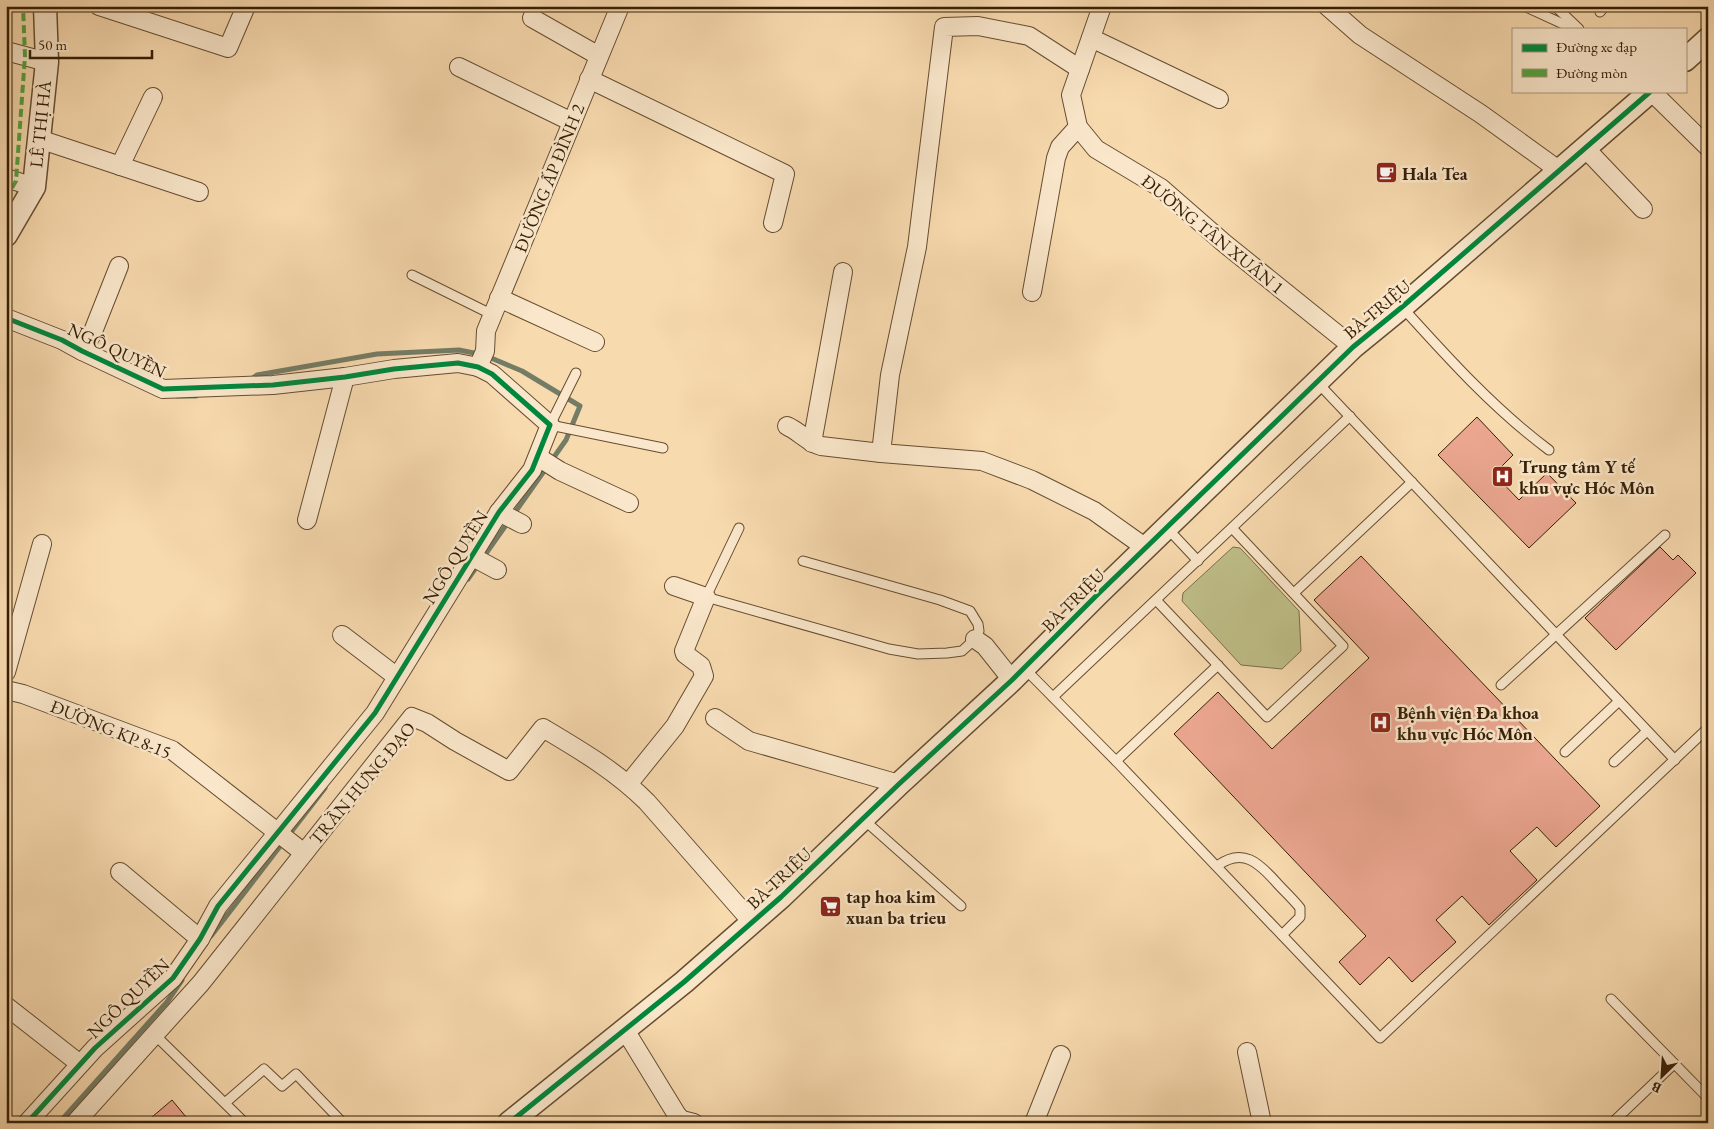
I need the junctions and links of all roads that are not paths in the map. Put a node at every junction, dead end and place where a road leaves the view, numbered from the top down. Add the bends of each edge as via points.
1 (45, 6) edge
2 (99, 6) edge
3 (246, 6) edge
4 (620, 6) edge
5 (1102, 6) edge
6 (1327, 6) edge
7 (1524, 6) edge
8 (1555, 6) edge
9 (532, 18) dead end
10 (1572, 28) edge
11 (1579, 28) edge
12 (1091, 38) junction
13 (1708, 39) edge
14 (6, 51) edge
15 (598, 56) junction
16 (1686, 59) edge
17 (47, 62) junction
18 (459, 67) dead end
19 (1080, 69) junction
20 (589, 79) junction
21 (1650, 92) edge
22 (1652, 92) edge
23 (153, 97) dead end
24 (1220, 99) dead end
25 (572, 122) junction
26 (1078, 127) junction
27 (38, 139) junction
28 (1708, 147) edge
29 (1585, 148) junction
30 (120, 166) junction
31 (1560, 170) junction
32 (6, 178) edge
33 (34, 187) junction
34 (199, 192) dead end
35 (1643, 210) dead end
36 (773, 223) dead end
37 (6, 235) edge
38 (119, 266) dead end
39 (843, 272) dead end
40 (412, 275) dead end
41 (1032, 292) dead end
42 (499, 298) junction
43 (1402, 307) junction
44 (493, 315) junction
45 (6, 318) edge
46 (595, 342) dead end
47 (86, 344) junction
48 (1353, 347) junction
49 (481, 358) junction
50 (576, 373) dead end
51 (345, 377) junction
52 (1317, 382) junction
53 (1350, 416) junction
54 (550, 425) junction
55 (786, 426) dead end
56 (812, 444) junction
57 (663, 448) dead end
58 (1549, 450) dead end
59 (881, 453) junction
60 (540, 459) junction
61 (1412, 482) junction
62 (629, 503) dead end
63 (501, 513) junction
64 (307, 520) dead end
65 (522, 524) dead end
66 (739, 528) dead end
67 (1167, 528) junction
68 (1232, 528) junction
69 (1665, 535) dead end
70 (42, 544) dead end
71 (1146, 548) junction
72 (803, 561) dead end
73 (1198, 561) junction
74 (674, 586) dead end
75 (1294, 593) junction
76 (706, 597) junction
77 (1156, 600) junction
78 (1556, 634) junction
79 (342, 635) dead end
80 (975, 639) junction
81 (1218, 665) junction
82 (6, 672) edge
83 (1018, 674) junction
84 (397, 678) junction
85 (1501, 685) dead end
86 (6, 690) edge
87 (1053, 697) junction
88 (1619, 701) junction
89 (715, 718) dead end
90 (1708, 728) edge
91 (1647, 730) junction
92 (1565, 752) dead end
93 (1675, 760) junction
94 (1116, 761) junction
95 (1614, 762) dead end
96 (628, 783) junction
97 (900, 784) junction
98 (863, 819) junction
99 (279, 833) junction
100 (304, 853) junction
101 (1217, 866) junction
102 (120, 872) dead end
103 (961, 906) dead end
104 (752, 922) junction
105 (1282, 935) junction
106 (200, 940) junction
107 (1611, 999) dead end
108 (6, 1006) edge
109 (625, 1030) junction
110 (154, 1034) junction
111 (1247, 1052) dead end
112 (1061, 1056) dead end
113 (80, 1064) junction
114 (1674, 1064) junction
115 (1708, 1098) edge
116 (225, 1103) junction
117 (27, 1123) edge
118 (74, 1123) edge
119 (245, 1123) edge
120 (343, 1123) edge
121 (509, 1123) edge
122 (694, 1123) edge
123 (1034, 1123) edge
124 (1262, 1123) edge
125 (1612, 1123) edge

1 - 17 street, LÊ THỊ HÀ
2 - 3 street via 228,48
4 - 15 street, ĐƯỜNG ẤP ĐÌNH 2
5 - 12 street, ĐƯỜNG TÂN XUÂN 1
6 - 31 street via 1360,36 1481,114
7 - 10 lane
8 - 11 lane
9 - 15 street
12 - 19 street, ĐƯỜNG TÂN XUÂN 1
12 - 24 street
13 - 16 street
14 - 17 street
15 - 20 street, ĐƯỜNG ẤP ĐÌNH 2
17 - 27 street, LÊ THỊ HÀ
18 - 25 street
19 - 26 street, ĐƯỜNG TÂN XUÂN 1 via 1071,95
19 - 59 street via 1029,36 978,26 944,27 917,247 890,375
20 - 25 street, ĐƯỜNG ẤP ĐÌNH 2
20 - 36 street via 785,174
21 - 29 street, BÀ TRIỆU
22 - 28 street
23 - 30 street
25 - 42 street, ĐƯỜNG ẤP ĐÌNH 2
26 - 41 street via 1060,147 1056,158
26 - 48 street, ĐƯỜNG TÂN XUÂN 1 via 1096,149 1161,188
27 - 30 street
27 - 33 street, LÊ THỊ HÀ
29 - 31 street, BÀ TRIỆU
29 - 35 street
30 - 34 street
31 - 43 street, BÀ TRIỆU
32 - 33 street
33 - 37 street, LÊ THỊ HÀ
38 - 47 street
39 - 56 street
40 - 44 lane
42 - 44 street, ĐƯỜNG ẤP ĐÌNH 2
42 - 46 street
43 - 48 street, BÀ TRIỆU
43 - 58 lane via 1450,360 1510,418
44 - 49 street, ĐƯỜNG ẤP ĐÌNH 2
45 - 47 street, NGÔ QUYỀN via 62,340
47 - 51 street, NGÔ QUYỀN via 163,389 273,385
48 - 52 street, BÀ TRIỆU
49 - 51 street, NGÔ QUYỀN
49 - 54 street, NGÔ QUYỀN via 492,374
50 - 54 lane
51 - 64 street
52 - 53 lane
52 - 67 street, BÀ TRIỆU
53 - 61 lane
53 - 68 lane
54 - 57 lane
54 - 60 street, NGÔ QUYỀN
55 - 56 street
56 - 59 street
59 - 71 street via 982,461 1032,480 1094,511
60 - 62 street
60 - 63 street, NGÔ QUYỀN
61 - 75 lane
61 - 78 lane
63 - 65 street
63 - 84 street, NGÔ QUYỀN via 484,563
66 - 76 lane
67 - 71 street, BÀ TRIỆU
67 - 73 lane
68 - 73 lane
68 - 75 lane
69 - 78 lane
70 - 82 street
71 - 83 street, BÀ TRIỆU
72 - 80 lane via 970,611 978,624
73 - 77 lane
74 - 76 street
75 - 81 lane via 1343,646 1267,717
76 - 80 lane via 889,649 918,654 962,651
76 - 96 street via 684,651 701,666 704,673 702,681 675,726
77 - 81 lane
77 - 87 lane
78 - 85 lane
78 - 88 lane
79 - 84 street
80 - 83 street
81 - 94 lane
83 - 87 lane
83 - 97 street, BÀ TRIỆU
84 - 99 street, NGÔ QUYỀN via 375,713
86 - 99 street, ĐƯỜNG KP 8-15 via 172,750
87 - 94 lane
88 - 91 lane
88 - 92 lane
89 - 97 street via 749,741
90 - 93 lane
91 - 93 lane
91 - 95 lane
93 - 105 lane via 1380,1038
94 - 101 lane
96 - 100 street, TRẦN HƯNG ĐẠO via 596,759 543,728 509,770 412,717
96 - 104 street, TRẦN HƯNG ĐẠO
97 - 98 street, BÀ TRIỆU
98 - 103 lane
98 - 104 street, BÀ TRIỆU
99 - 100 street, ĐƯỜNG KP 8-15
99 - 106 street, NGÔ QUYỀN via 218,906
100 - 110 street, TRẦN HƯNG ĐẠO via 201,983
101 - 105 lane
101 - 105 lane via 1240,858 1263,868 1300,908 1300,917
102 - 106 street
104 - 109 street, BÀ TRIỆU
106 - 113 street, NGÔ QUYỀN via 172,978
107 - 114 lane
108 - 113 street
109 - 121 street, BÀ TRIỆU
109 - 122 street via 677,1115
110 - 116 lane
110 - 118 street, TRẦN HƯNG ĐẠO
111 - 124 street
112 - 123 street
113 - 117 street, NGÔ QUYỀN
114 - 115 lane
114 - 125 lane
116 - 119 lane
116 - 120 lane via 264,1069 282,1086 296,1074

